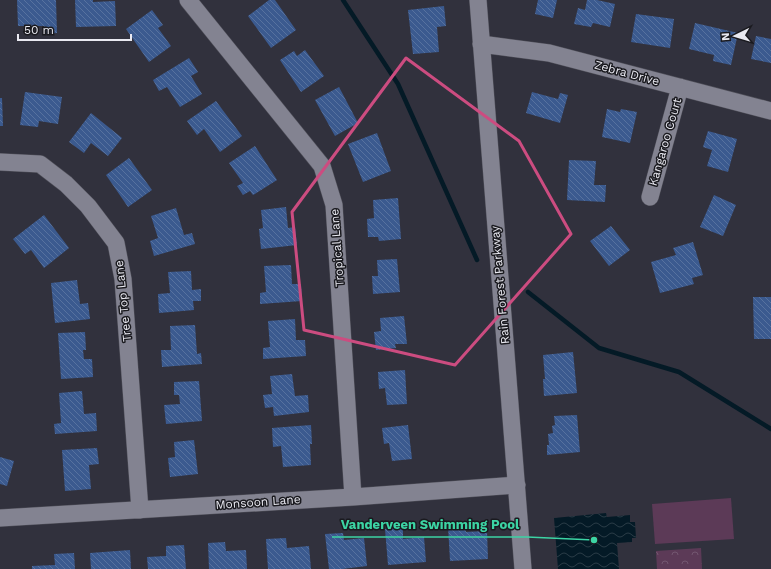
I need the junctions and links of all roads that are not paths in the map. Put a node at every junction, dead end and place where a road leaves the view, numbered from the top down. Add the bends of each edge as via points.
1 (188, 0) edge
2 (478, 0) edge
3 (481, 44) junction
4 (680, 87) junction
5 (771, 111) edge
6 (0, 162) edge
7 (650, 197) dead end
8 (516, 485) junction
9 (353, 497) junction
10 (140, 510) junction
11 (0, 518) edge
12 (523, 569) edge

1 - 9 street, Tropical Lane via 322,166 334,205
2 - 3 street, Rain Forest Parkway
3 - 4 street, Zebra Drive via 550,53
3 - 8 street, Rain Forest Parkway
4 - 5 street, Zebra Drive
4 - 7 street, Kangaroo Court
6 - 10 street, Tree Top Lane via 40,164 66,184 88,206 116,243 123,279
8 - 9 street, Monsoon Lane
8 - 12 street, Rain Forest Parkway
9 - 10 street, Monsoon Lane
10 - 11 street, Monsoon Lane

